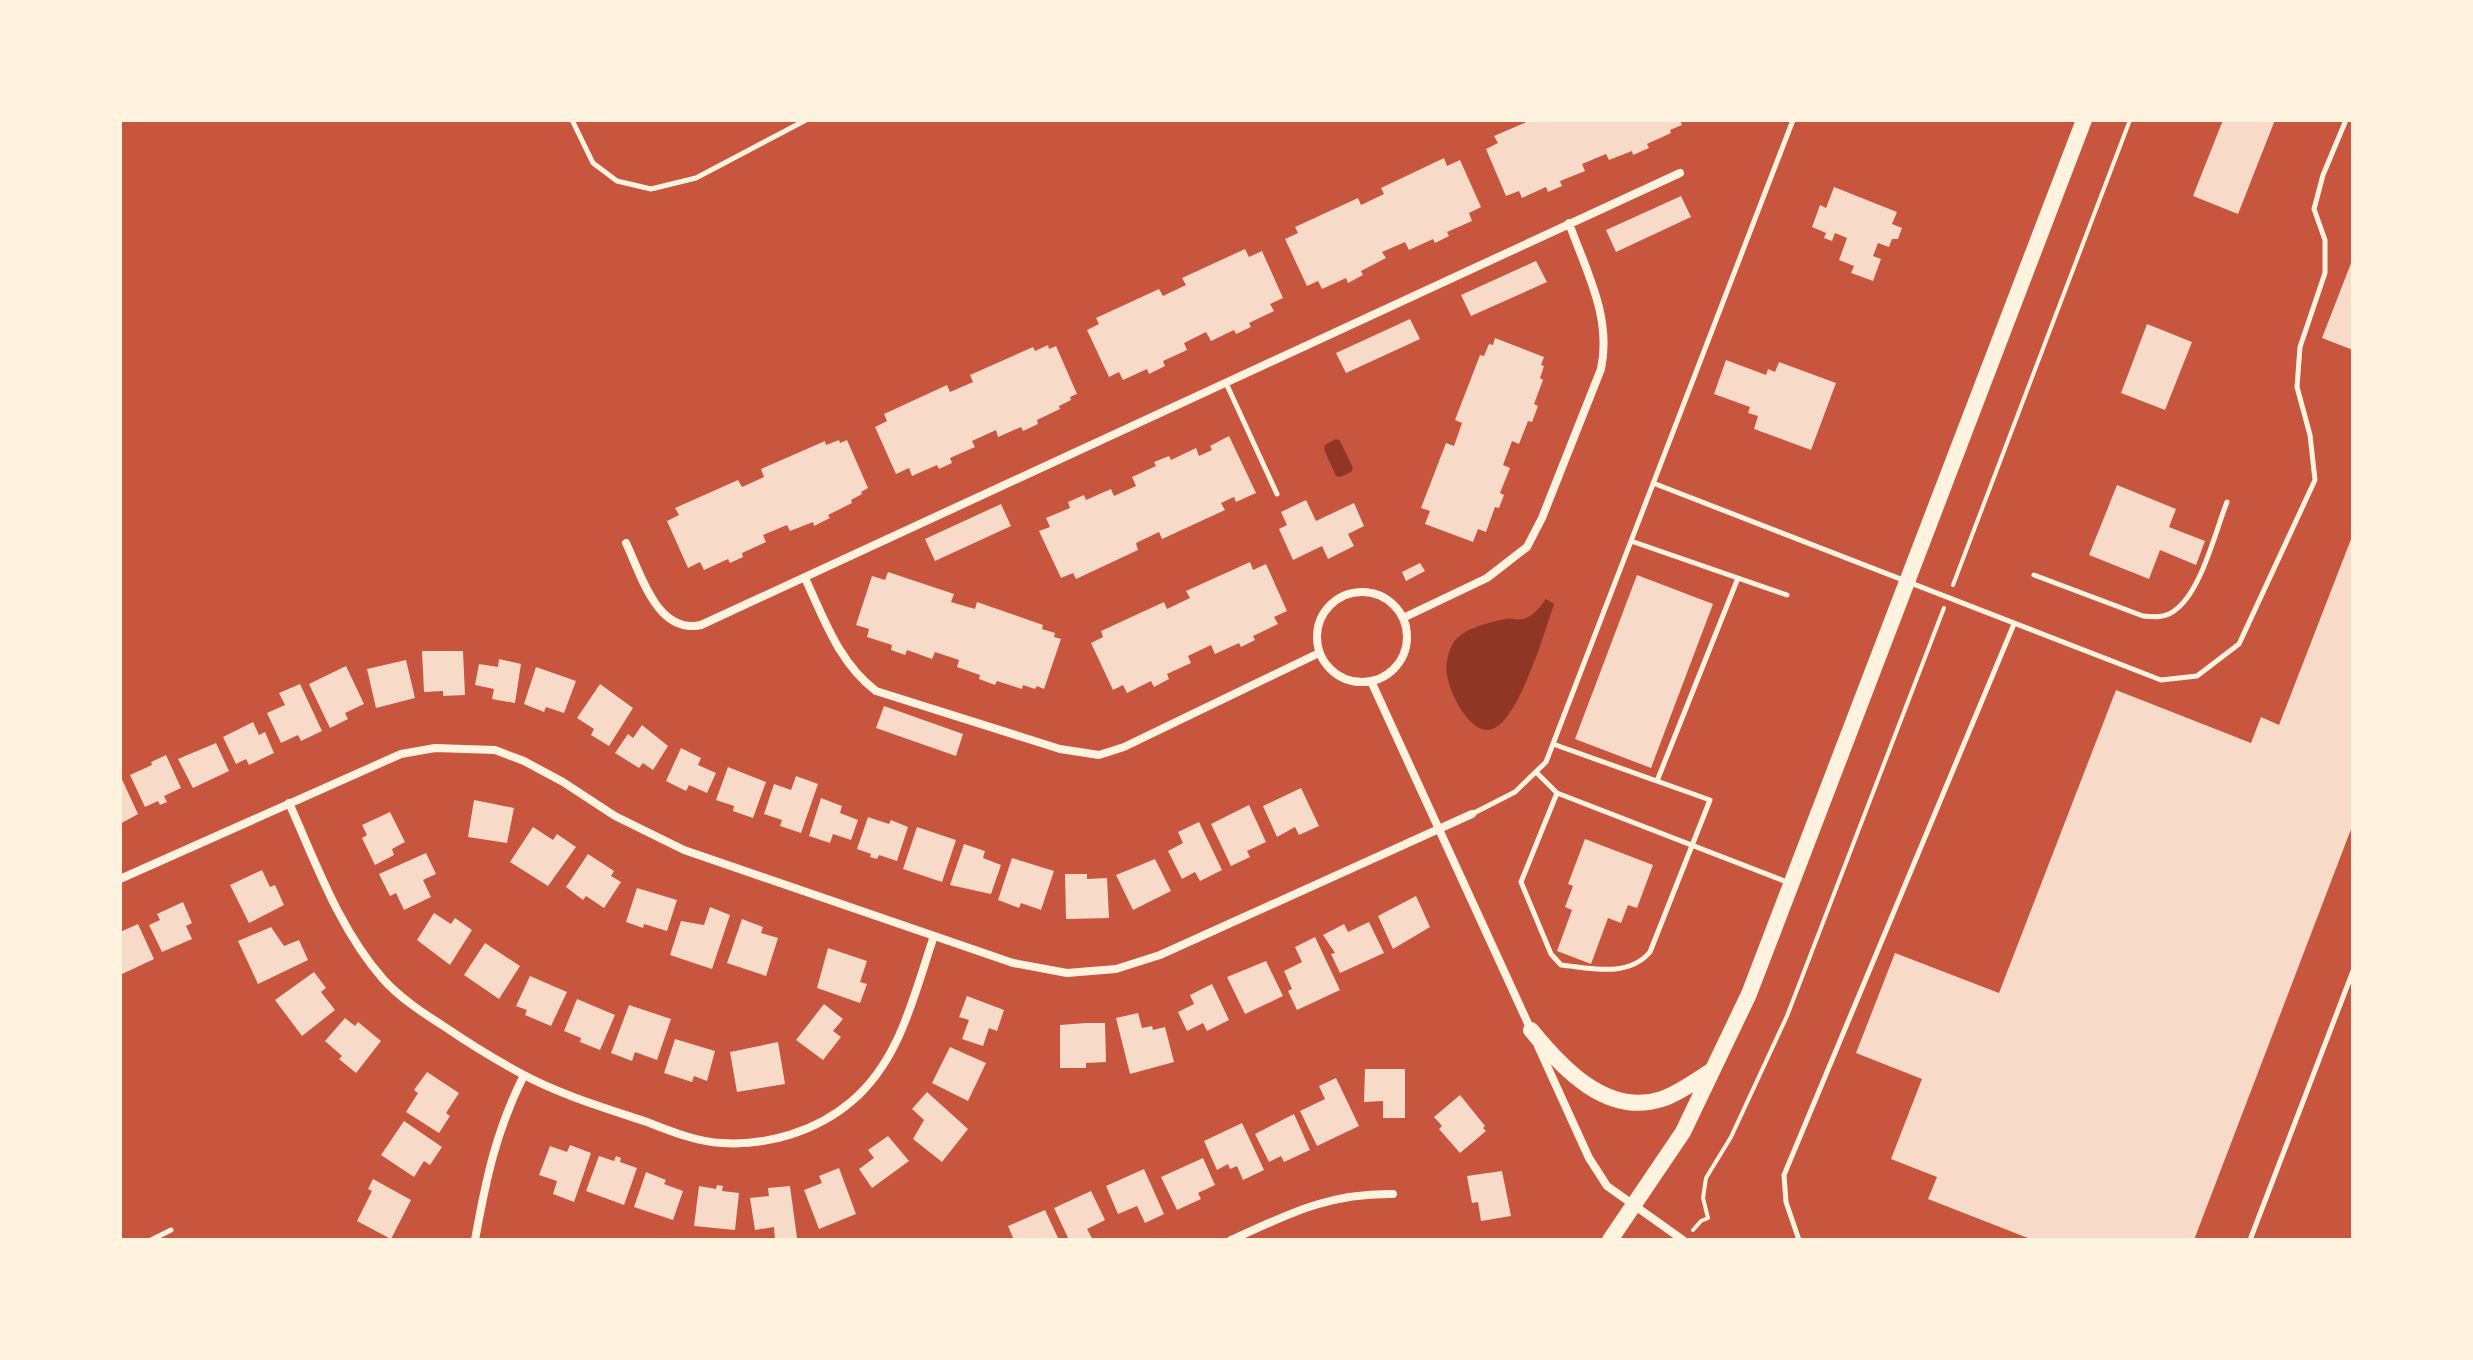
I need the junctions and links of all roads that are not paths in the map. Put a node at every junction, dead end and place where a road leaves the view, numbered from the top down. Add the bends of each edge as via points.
1 (572, 120) edge
2 (806, 120) edge
3 (1793, 120) edge
4 (2084, 120) edge
5 (2346, 120) edge
6 (1680, 173) dead end
7 (1569, 223) junction
8 (1226, 383) junction
9 (1653, 483) junction
10 (1277, 494) dead end
11 (2227, 502) dead end
12 (1631, 541) junction
13 (626, 543) dead end
14 (2034, 575) dead end
15 (805, 578) junction
16 (1738, 578) junction
17 (1906, 582) junction
18 (1787, 595) dead end
19 (1403, 618) junction
20 (2014, 624) junction
21 (1319, 653) junction
22 (1371, 681) junction
23 (1553, 744) junction
24 (1536, 772) junction
25 (1657, 781) junction
26 (1557, 793) junction
27 (289, 803) junction
28 (1472, 814) joint
29 (1439, 829) junction
30 (1692, 845) junction
31 (120, 879) edge
32 (1791, 884) junction
33 (934, 936) junction
34 (2353, 971) edge
35 (1531, 1030) junction
36 (1712, 1070) junction
37 (524, 1075) junction
38 (1393, 1194) dead end
39 (1634, 1206) junction
40 (171, 1230) dead end
41 (151, 1240) edge
42 (475, 1240) edge
43 (1231, 1240) edge
44 (1610, 1240) edge
45 (1684, 1240) edge
46 (1799, 1240) edge
47 (2250, 1240) edge

1 - 2 lane via 593,163 617,181 651,189 696,178
3 - 9 lane
4 - 17 main road
5 - 20 lane via 2314,209 2325,240 2325,273 2300,347 2297,387 2315,480 2239,644 2197,676 2161,680
6 - 7 street
7 - 8 street
7 - 19 street via 1601,314 1606,347 1542,518 1527,547 1487,578
8 - 10 lane
8 - 15 street
9 - 12 lane
9 - 17 lane
11 - 14 lane via 2192,593 2174,612 2143,616
12 - 16 lane
12 - 23 lane
13 - 15 street via 663,614 680,626 701,625
15 - 21 street via 848,665 876,691 1060,749 1099,755
16 - 18 lane
16 - 25 lane
17 - 20 lane
17 - 32 main road
19 - 21 street via 1378,594 1344,594 1319,619
19 - 22 street via 1407,638 1402,658 1389,673
20 - 46 lane via 1784,1175 1786,1202
21 - 22 street via 1340,677
22 - 29 street
23 - 24 lane
23 - 25 lane
24 - 26 lane
24 - 28 lane via 1515,792
25 - 30 lane via 1710,800
26 - 30 lane
26 - 30 lane via 1521,882 1551,954 1561,965 1613,970 1641,963
27 - 31 street
27 - 33 street via 401,754 435,748 495,750 684,850
27 - 37 street via 343,923 385,981 415,1007
28 - 29 street
29 - 33 street via 1160,955 1116,969 1067,973 1013,963
29 - 35 street
30 - 32 lane
32 - 36 main road via 1749,994
33 - 37 street via 904,1025 877,1076 833,1116 772,1140 721,1143 682,1135
34 - 47 lane
35 - 36 main road via 1579,1080 1621,1101 1662,1099
35 - 39 street via 1589,1158 1607,1186
36 - 39 main road via 1683,1132
37 - 42 street via 489,1164
38 - 43 street via 1325,1200
39 - 44 main road
39 - 45 street
40 - 41 lane

